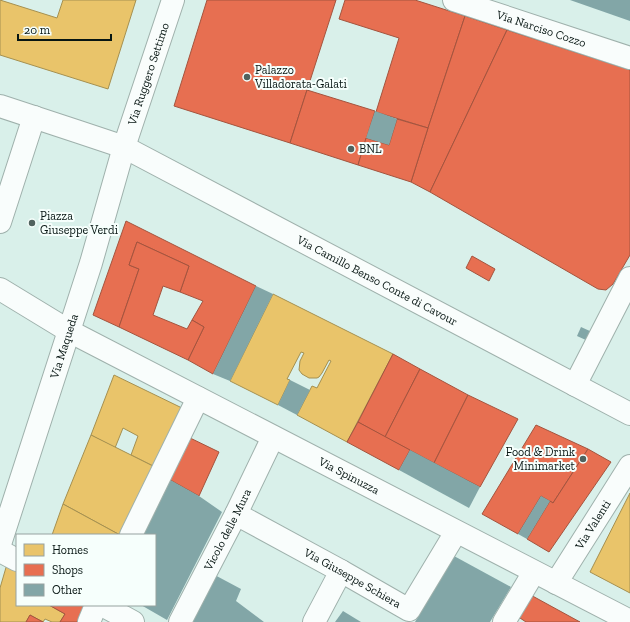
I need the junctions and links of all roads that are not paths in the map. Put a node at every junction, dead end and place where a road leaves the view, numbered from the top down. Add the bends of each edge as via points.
1 (173, 0) edge
2 (454, 0) edge
3 (630, 58) edge
4 (0, 106) edge
5 (34, 117) junction
6 (124, 147) junction
7 (0, 222) edge
8 (630, 278) edge
9 (0, 289) edge
10 (69, 331) junction
11 (575, 385) junction
12 (198, 398) junction
13 (630, 414) edge
14 (273, 437) junction
15 (630, 466) edge
16 (236, 514) junction
17 (456, 532) junction
18 (131, 534) edge
19 (0, 544) edge
20 (0, 551) edge
21 (16, 559) edge
22 (341, 571) junction
23 (534, 572) junction
24 (556, 583) junction
25 (96, 606) edge
26 (104, 606) edge
27 (408, 616) edge
28 (629, 621) edge
29 (89, 622) edge
30 (133, 622) edge
31 (180, 622) edge
32 (314, 622) edge
33 (504, 622) edge

1 - 6 street, Via Ruggero Settimo
2 - 3 street, Via Narciso Cozzo
4 - 5 street
5 - 6 street
5 - 7 street
6 - 10 street, Via Maqueda
6 - 11 street, Via Camillo Benso Conte di Cavour
8 - 11 street
9 - 10 street, Via Spinuzza
10 - 12 street, Via Spinuzza
10 - 19 street, Via Maqueda
11 - 13 street, Via Camillo Benso Conte di Cavour
12 - 14 street, Via Spinuzza
12 - 18 street
14 - 16 street, Vicolo delle Mura
14 - 17 street, Via Spinuzza
15 - 24 street, Via Valenti
16 - 22 street, Via Giuseppe Schiera
16 - 31 street, Vicolo delle Mura
17 - 23 street, Via Spinuzza
17 - 27 street, Via Giuseppe Schiera
20 - 21 street
22 - 27 street, Via Giuseppe Schiera
22 - 32 street
23 - 24 street, Via Spinuzza
23 - 33 street
24 - 28 street, Via Spinuzza
25 - 29 street
26 - 30 street

